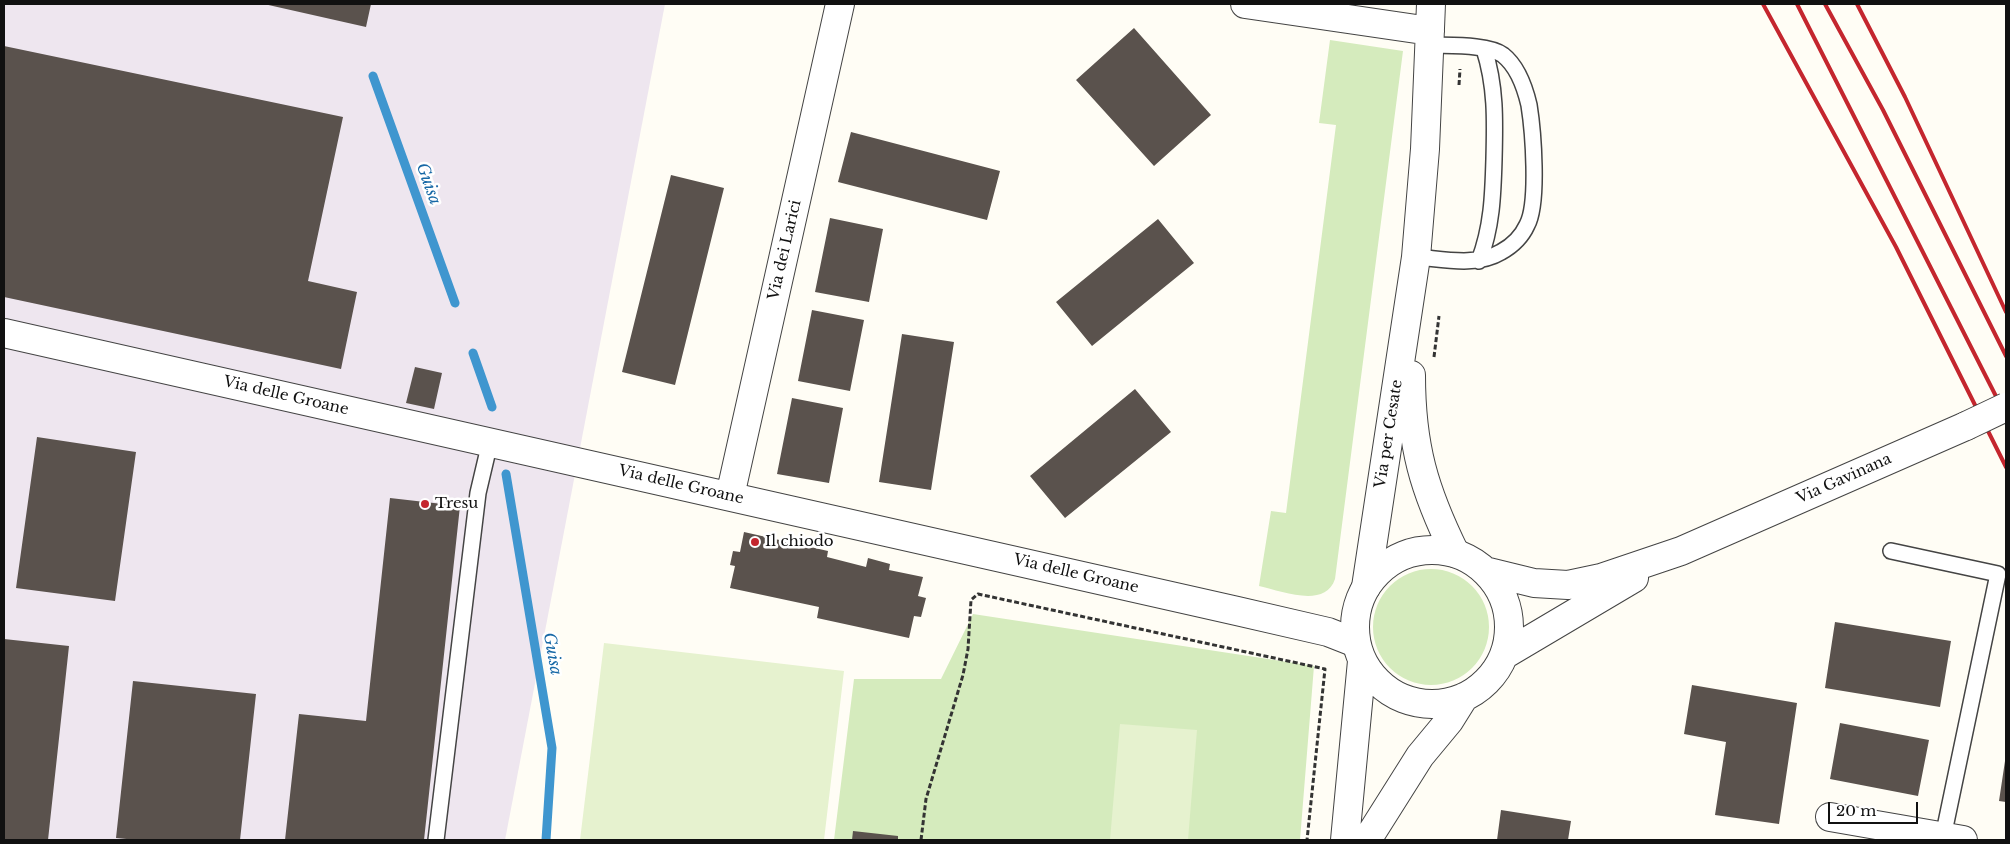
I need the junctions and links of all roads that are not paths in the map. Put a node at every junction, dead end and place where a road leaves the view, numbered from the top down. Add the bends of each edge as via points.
1 (840, 4) edge
2 (1245, 4) edge
3 (1431, 4) edge
4 (1429, 38) junction
5 (1484, 48) junction
6 (1479, 261) junction
7 (1414, 269) junction
8 (4, 333) edge
9 (2006, 407) edge
10 (490, 442) junction
11 (730, 496) junction
12 (1681, 551) junction
13 (1892, 551) dead end
14 (1455, 553) junction
15 (1485, 571) junction
16 (1366, 586) junction
17 (1359, 652) junction
18 (1504, 655) junction
19 (1464, 697) junction
20 (1830, 817) dead end
21 (1953, 839) edge
22 (436, 840) edge
23 (1345, 840) edge
24 (1367, 840) edge

1 - 11 street, Via dei Larici
2 - 4 street
3 - 4 street, Via per Cesate
4 - 5 lane
4 - 7 street, Via per Cesate via 1425,149
5 - 6 lane via 1495,109 1492,215
5 - 6 lane via 1503,54 1518,73 1528,104 1534,163 1528,224 1517,240
6 - 7 lane
7 - 14 street, Via per Cesate via 1411,416 1426,485
7 - 16 street, Via per Cesate
8 - 10 street, Via delle Groane
9 - 12 street, Via Gavinana, bridge
10 - 11 street, Via delle Groane
10 - 22 lane via 478,493
11 - 17 street, Via delle Groane via 1328,632
12 - 15 street, Via Gavinana via 1601,578 1568,585 1534,583
12 - 18 street, Via Gavinana
13 - 21 lane via 1998,574
14 - 15 street
14 - 16 street via 1430,550 1405,554 1382,567
15 - 18 street via 1499,589 1508,610 1509,632
16 - 17 street via 1356,614
17 - 19 street via 1376,680 1395,694 1410,700 1441,704
17 - 23 street
18 - 19 street via 1495,672
19 - 24 street via 1450,721 1420,756
20 - 21 street

